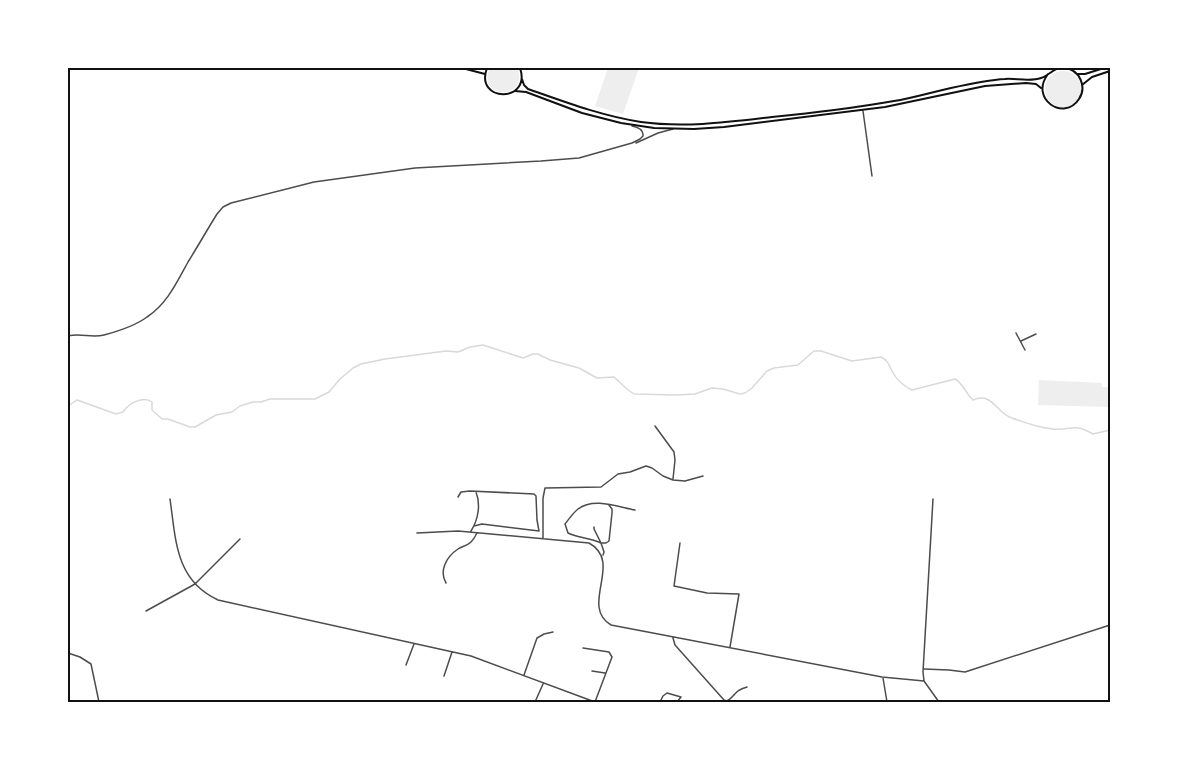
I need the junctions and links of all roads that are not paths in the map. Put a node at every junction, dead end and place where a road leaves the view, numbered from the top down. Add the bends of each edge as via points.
1 (462, 68) edge
2 (487, 68) edge
3 (520, 68) edge
4 (1104, 68) edge
5 (1095, 69) edge
6 (1110, 70) edge
7 (485, 74) junction
8 (1048, 74) junction
9 (1077, 74) junction
10 (522, 79) junction
11 (1083, 85) junction
12 (1042, 90) junction
13 (515, 91) junction
14 (863, 110) junction
15 (626, 124) junction
16 (676, 129) junction
17 (632, 143) junction
18 (872, 176) dead end
19 (1016, 333) dead end
20 (1036, 334) dead end
21 (68, 336) edge
22 (1021, 342) junction
23 (1025, 350) dead end
24 (655, 426) dead end
25 (673, 473) junction
26 (703, 476) dead end
27 (667, 478) junction
28 (673, 480) junction
29 (476, 492) junction
30 (458, 497) dead end
31 (170, 500) dead end
32 (933, 500) dead end
33 (608, 504) junction
34 (635, 510) dead end
35 (474, 526) junction
36 (594, 527) dead end
37 (470, 532) junction
38 (417, 533) dead end
39 (477, 533) junction
40 (240, 538) dead end
41 (543, 539) junction
42 (602, 543) junction
43 (680, 543) dead end
44 (602, 556) junction
45 (446, 583) dead end
46 (195, 584) junction
47 (146, 611) dead end
48 (1110, 625) edge
49 (552, 632) dead end
50 (673, 637) junction
51 (414, 643) junction
52 (583, 648) dead end
53 (730, 648) junction
54 (452, 651) junction
55 (68, 653) edge
56 (406, 665) dead end
57 (923, 669) junction
58 (592, 671) dead end
59 (605, 673) junction
60 (444, 676) dead end
61 (523, 676) junction
62 (882, 677) junction
63 (924, 681) junction
64 (543, 683) junction
65 (747, 687) dead end
66 (584, 698) junction
67 (99, 702) edge
68 (535, 702) edge
69 (582, 702) edge
70 (595, 702) edge
71 (660, 702) edge
72 (677, 702) edge
73 (887, 702) edge
74 (939, 702) edge

1 - 7 main road
2 - 7 main road
3 - 10 main road
4 - 5 main road
5 - 9 main road
6 - 11 main road
7 - 13 main road via 488,88 496,94
8 - 9 main road via 1066,68
8 - 10 main road via 1037,79 976,82 879,104 688,125 641,122 600,113 528,89
8 - 12 main road
9 - 11 main road
10 - 13 main road
11 - 12 main road via 1079,100 1065,108 1049,104
12 - 14 main road via 1031,83 985,86
13 - 15 main road
14 - 16 main road
14 - 18 street
15 - 16 main road
15 - 17 street via 643,133
16 - 17 street
17 - 21 street via 575,159 415,168 314,182 234,202 217,214 154,312 132,326 106,334
19 - 22 street
20 - 22 street
22 - 23 street
24 - 25 street via 674,452
25 - 27 street
25 - 28 street
26 - 28 street
27 - 28 street
27 - 41 street via 646,466 618,474 600,487 545,488
29 - 30 street via 461,492
29 - 35 street via 479,499
29 - 35 street via 535,495 539,531
31 - 46 street via 180,558
32 - 57 street
33 - 34 street
33 - 42 street via 612,510 611,532 609,540
33 - 42 street via 583,506 565,524 568,533
35 - 37 street
36 - 42 street
37 - 38 street
37 - 39 street
39 - 41 street
39 - 45 street via 450,557 442,570
40 - 46 street
41 - 44 street via 589,543
42 - 44 street
43 - 53 street via 674,586 740,596
44 - 50 street via 599,604 605,621
46 - 47 street
46 - 51 street via 225,602
48 - 57 street via 965,672
49 - 61 street via 537,638
50 - 53 street
50 - 65 street via 675,645 724,700
51 - 54 street
51 - 56 street
52 - 59 street via 610,654
53 - 62 street
54 - 60 street
54 - 61 street
55 - 67 street via 92,664
57 - 63 street
58 - 59 street
59 - 70 street
61 - 64 street
62 - 63 street
62 - 73 street
63 - 74 street
64 - 66 street
64 - 68 street
66 - 69 street
66 - 70 street
71 - 72 street via 667,693 681,697

